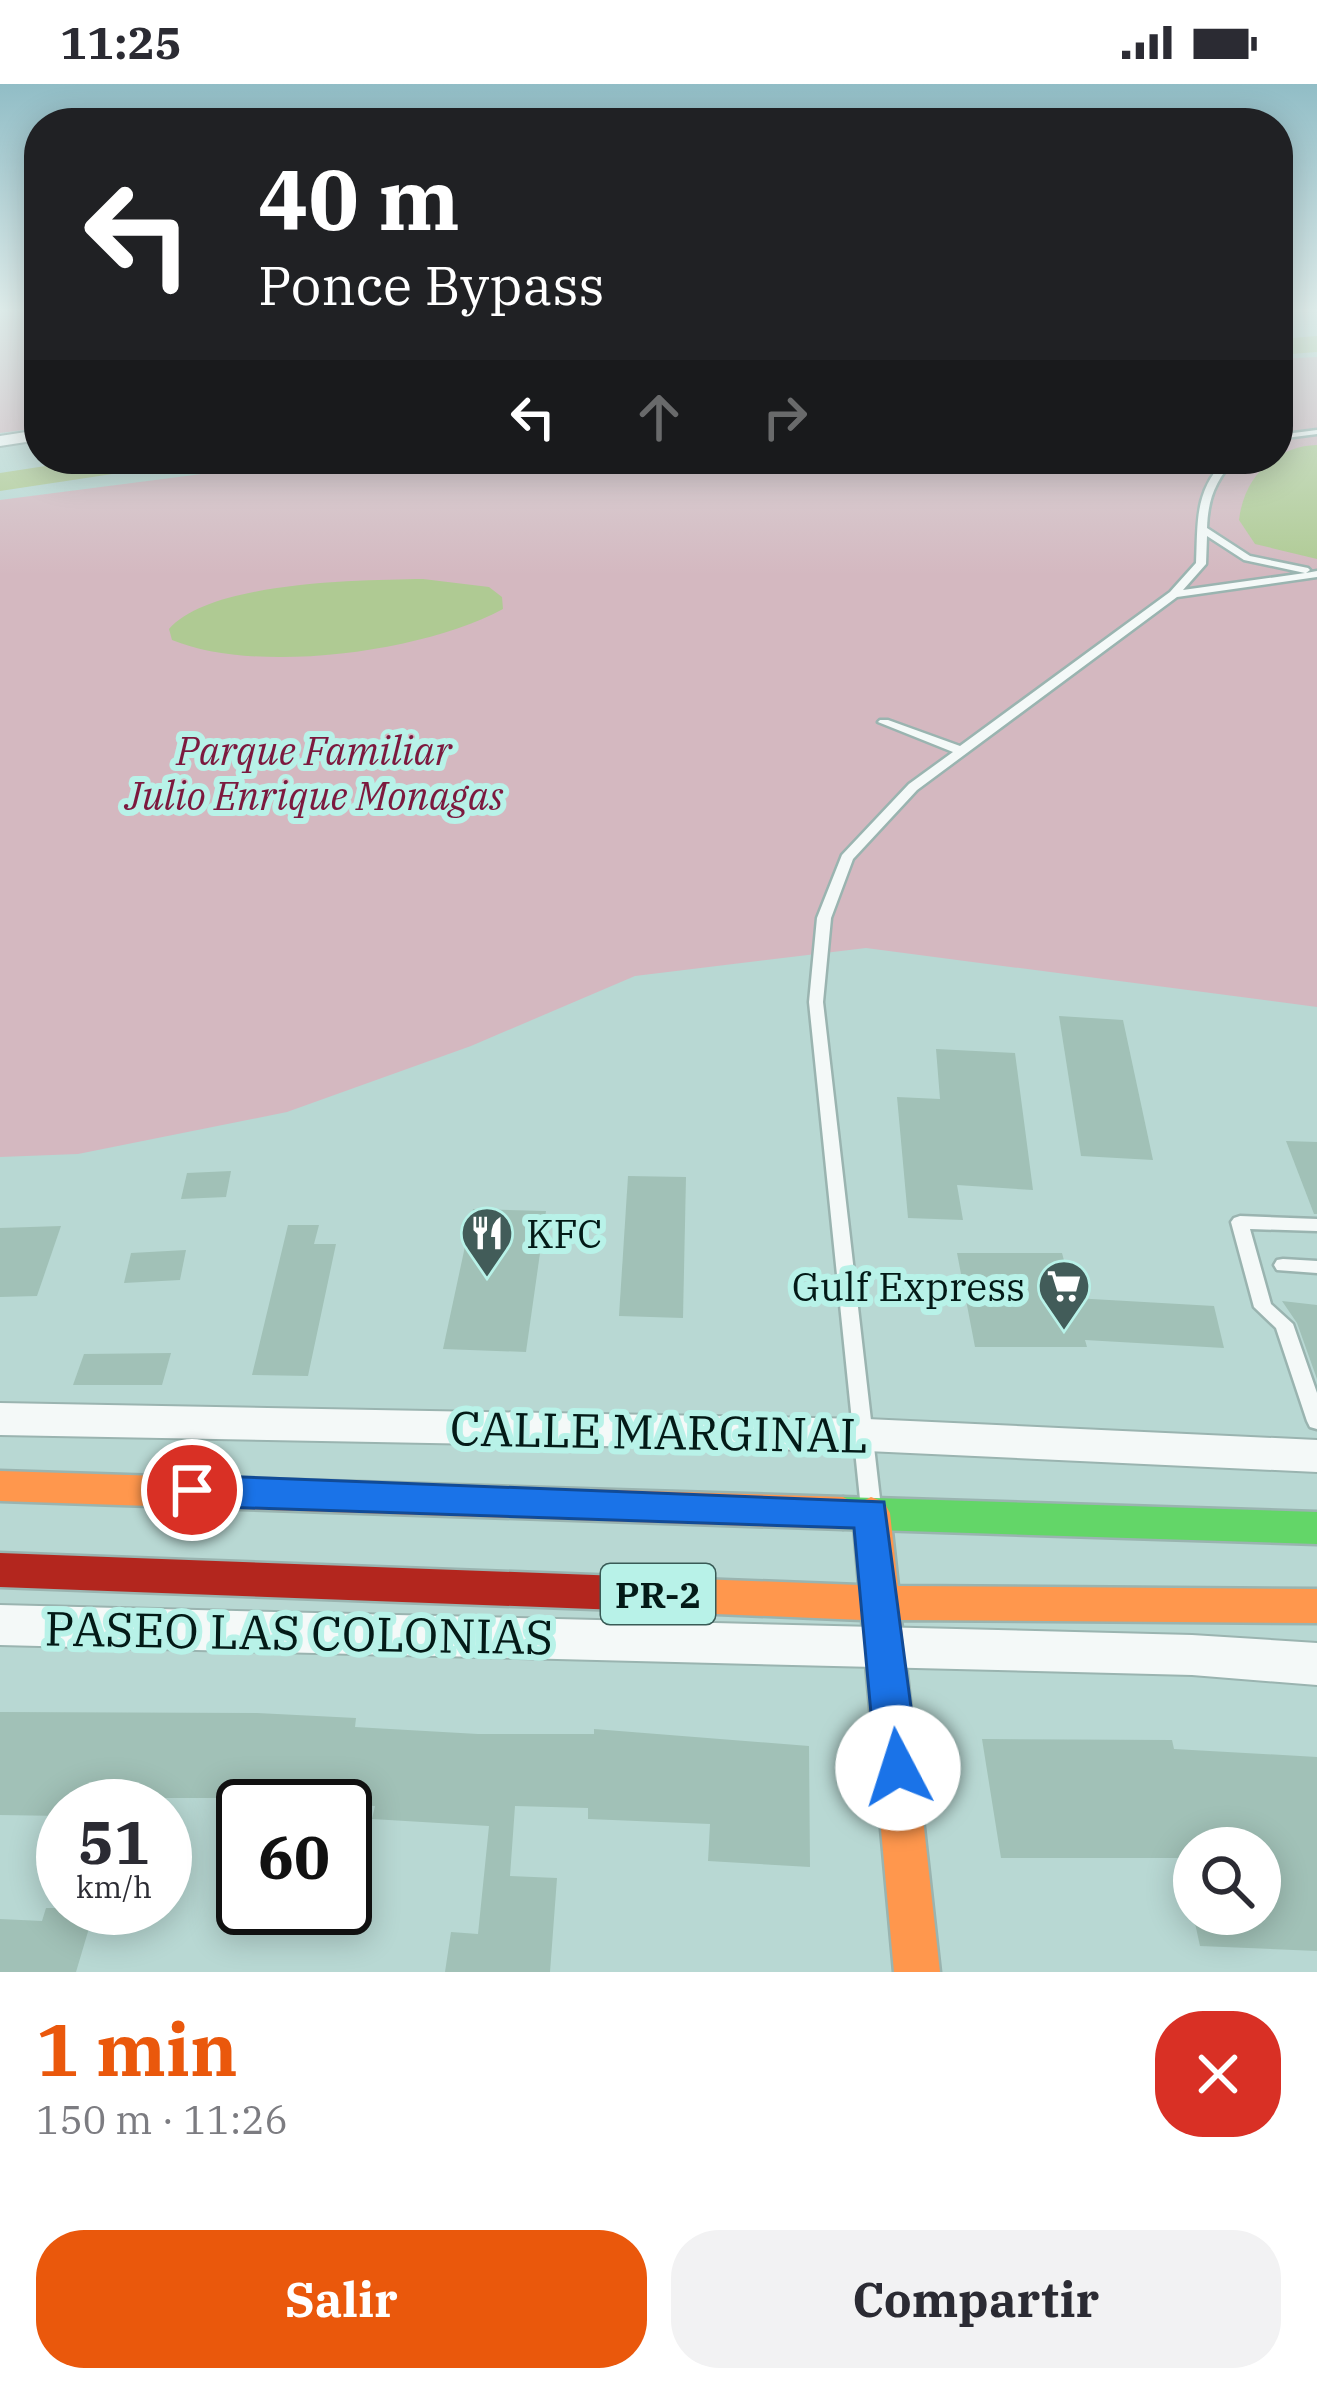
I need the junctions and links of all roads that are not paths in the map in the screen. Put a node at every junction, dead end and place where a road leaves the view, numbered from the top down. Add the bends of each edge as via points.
1 (1216, 474) edge
2 (1203, 530) junction
3 (1317, 573) edge
4 (1174, 594) junction
5 (884, 722) dead end
6 (962, 751) junction
7 (1317, 1226) edge
8 (1283, 1265) dead end
9 (1317, 1267) edge
10 (0, 1419) edge
11 (1317, 1421) edge
12 (867, 1435) junction
13 (1317, 1456) edge
14 (0, 1486) edge
15 (871, 1513) junction
16 (1317, 1528) edge
17 (0, 1570) edge
18 (1317, 1606) edge
19 (0, 1625) edge
20 (884, 1625) junction
21 (1317, 1664) edge
22 (917, 1972) edge

1 - 2 lane via 1198,508
2 - 3 lane via 1247,558
2 - 4 lane via 1201,564
3 - 4 lane
4 - 6 lane
5 - 6 lane
6 - 12 lane via 913,787 847,858 824,918 816,1002
7 - 11 lane via 1240,1222 1263,1307 1284,1324
8 - 9 lane
10 - 12 street, CALLE MARGINAL
12 - 13 street, CALLE MARGINAL
12 - 15 lane
14 - 15 main road, PR-2
15 - 16 main road, PR-2
15 - 20 main road
17 - 20 main road, PR-2
18 - 20 main road, PR-2
19 - 20 street, PASEO LAS COLONIAS
20 - 21 street, PASEO LAS COLONIAS
20 - 22 main road

